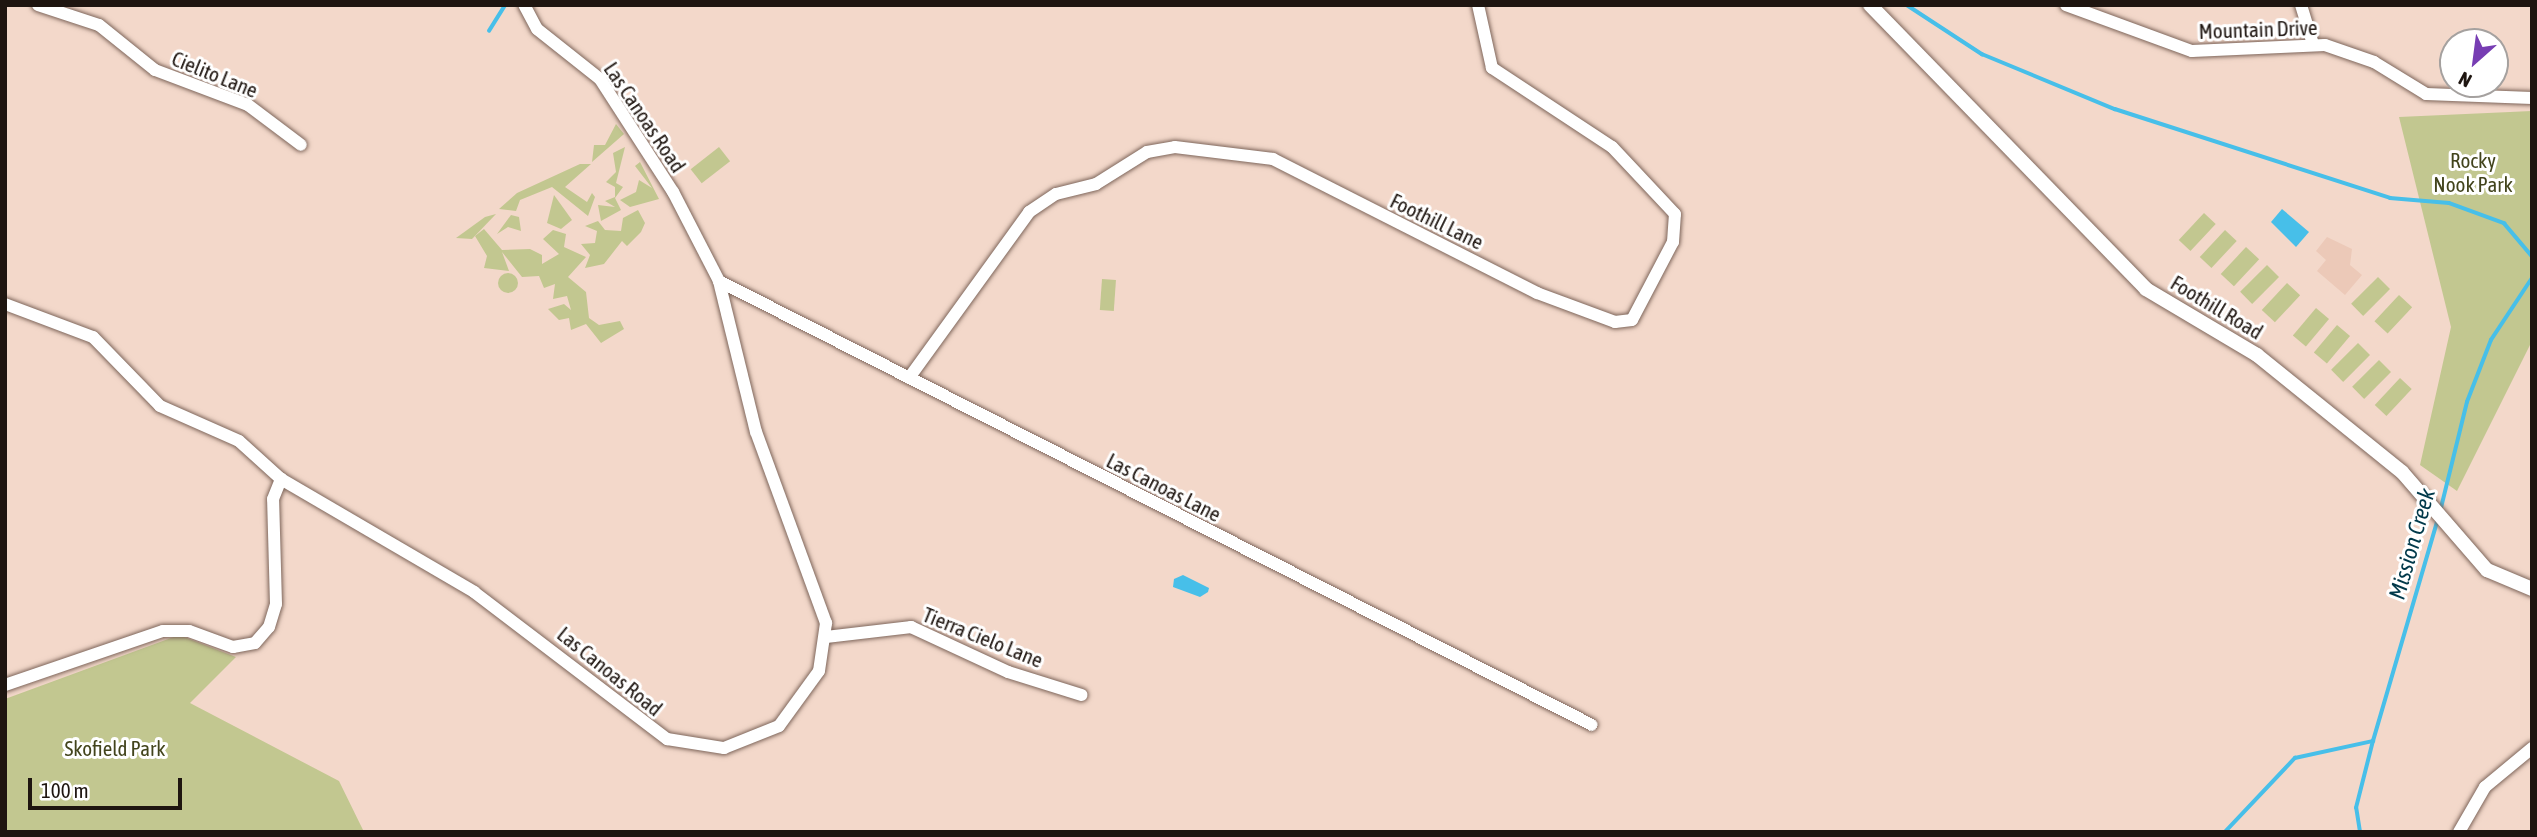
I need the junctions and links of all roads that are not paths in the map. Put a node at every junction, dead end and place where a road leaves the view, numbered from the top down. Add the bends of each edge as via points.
1 (38, 5) edge
2 (524, 5) edge
3 (1478, 5) edge
4 (1870, 5) edge
5 (2066, 5) edge
6 (2301, 5) edge
7 (2313, 44) junction
8 (2532, 98) edge
9 (301, 145) dead end
10 (719, 281) junction
11 (5, 304) edge
12 (909, 378) junction
13 (281, 479) junction
14 (2532, 589) edge
15 (826, 637) junction
16 (5, 685) edge
17 (1082, 695) dead end
18 (1592, 725) dead end
19 (2532, 748) edge
20 (2459, 832) edge

1 - 9 street, Cielito Lane via 99,25 155,70 247,105
2 - 10 street, Las Canoas Road via 537,29 600,79 670,188
3 - 12 street, Foothill Lane via 1492,68 1603,139 1675,214 1673,242 1632,320 1615,321 1537,293 1272,159 1175,147 1147,152 1096,184 1056,194 1029,212
4 - 14 main road, Foothill Road via 2146,289 2257,355 2402,472 2487,570
5 - 7 street, Mountain Drive via 2192,51
6 - 7 street
7 - 8 street, Mountain Drive via 2358,54 2426,94
10 - 12 street, Las Canoas Lane
10 - 15 street, Las Canoas Road via 741,383 821,605
11 - 13 street, Las Canoas Road via 93,337 160,407 239,441
12 - 18 street, Las Canoas Lane
13 - 15 street, Las Canoas Road via 485,600 630,717 678,744 724,748 779,726 820,671
13 - 16 street via 273,504 276,604 270,627 255,643 233,647 189,631 163,631
15 - 17 street, Tierra Cielo Lane via 911,627 1008,673
19 - 20 street via 2485,787

